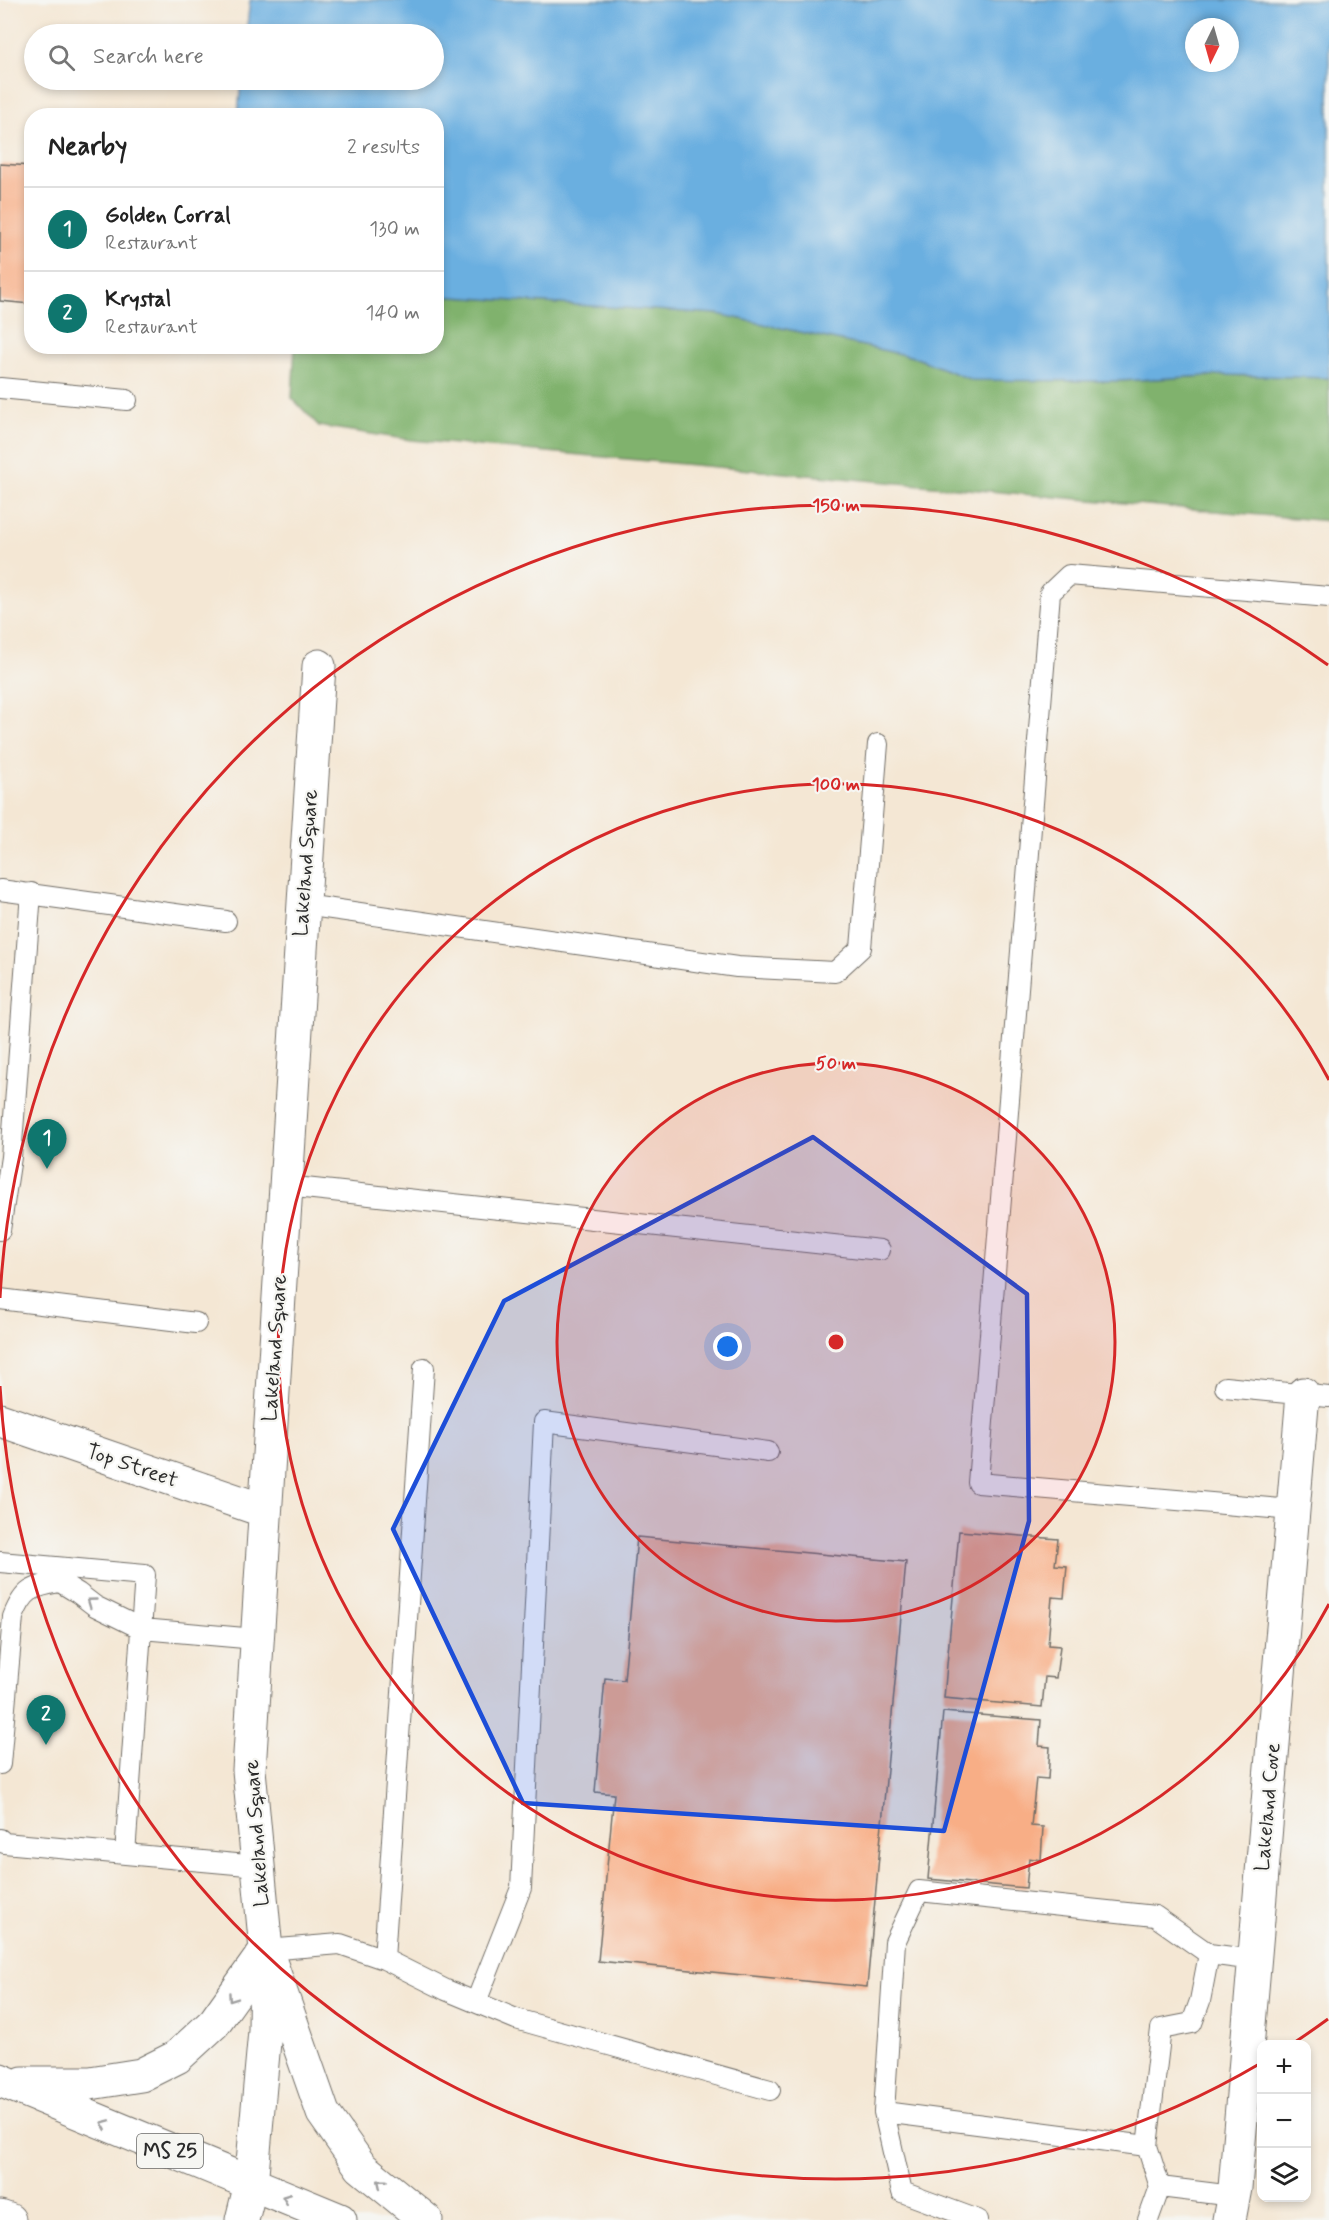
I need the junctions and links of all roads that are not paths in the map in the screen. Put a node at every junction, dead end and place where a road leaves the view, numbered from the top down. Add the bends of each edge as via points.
1 (0, 388) edge
2 (127, 400) dead end
3 (1329, 597) edge
4 (319, 666) dead end
5 (878, 744) dead end
6 (0, 890) edge
7 (31, 893) junction
8 (304, 905) junction
9 (226, 921) dead end
10 (286, 1186) junction
11 (0, 1230) edge
12 (880, 1250) dead end
13 (0, 1299) edge
14 (196, 1323) dead end
15 (424, 1368) dead end
16 (1225, 1387) dead end
17 (1316, 1396) edge
18 (0, 1419) edge
19 (768, 1452) dead end
20 (1293, 1510) junction
21 (265, 1512) junction
22 (0, 1562) edge
23 (142, 1629) junction
24 (256, 1639) junction
25 (0, 1764) edge
26 (0, 1839) edge
27 (125, 1854) junction
28 (258, 1866) junction
29 (266, 1950) junction
30 (1209, 1954) junction
31 (384, 1959) junction
32 (1254, 1960) junction
33 (476, 2002) junction
34 (4, 2082) edge
35 (771, 2090) dead end
36 (884, 2112) junction
37 (1147, 2146) junction
38 (251, 2184) junction
39 (1160, 2187) junction
40 (1231, 2208) edge
41 (0, 2217) edge
42 (9, 2220) edge
43 (242, 2220) edge
44 (340, 2220) edge
45 (426, 2220) edge
46 (978, 2220) edge
47 (1148, 2220) edge

1 - 2 lane
3 - 20 lane via 1069,575 1050,592 978,1483
4 - 8 main road, Lakeland Square
5 - 8 lane via 861,948 834,972 737,967
6 - 7 lane
7 - 9 lane
7 - 11 lane via 11,1157
8 - 10 main road, Lakeland Square
10 - 12 lane
10 - 21 main road, Lakeland Square
13 - 14 lane
15 - 31 lane
16 - 17 lane
17 - 20 main road, Lakeland Cove
18 - 21 main road, Top Street
19 - 33 lane via 544,1422 521,1888
20 - 32 main road, Lakeland Cove
21 - 24 main road, Lakeland Square
22 - 23 lane via 145,1575
23 - 24 lane
23 -> 25 lane via 95,1606 60,1582 29,1589 13,1617
23 - 27 lane
24 - 28 main road, Lakeland Square via 249,1770
26 - 27 lane via 4,1843
27 - 28 lane
28 - 29 main road, Lakeland Square
29 - 31 lane via 340,1944
29 -> 34 main road via 214,2023 177,2057 141,2075 90,2083
29 - 38 main road, Lakeland Square via 265,2031
45 -> 29 main road via 361,2167 323,2113
30 - 32 lane
30 - 36 lane via 1155,1916 919,1890 895,1942
30 - 37 lane via 1192,2023 1161,2029
31 - 33 lane
32 - 40 main road, Lakeland Cove
33 - 35 lane via 516,2019
38 -> 34 main road, MS 25
36 - 37 lane
36 - 46 lane via 902,2192
37 - 39 lane
38 - 43 main road, Lakeland Square
44 -> 38 main road, MS 25
39 - 40 lane
39 - 47 lane
41 - 42 main road

